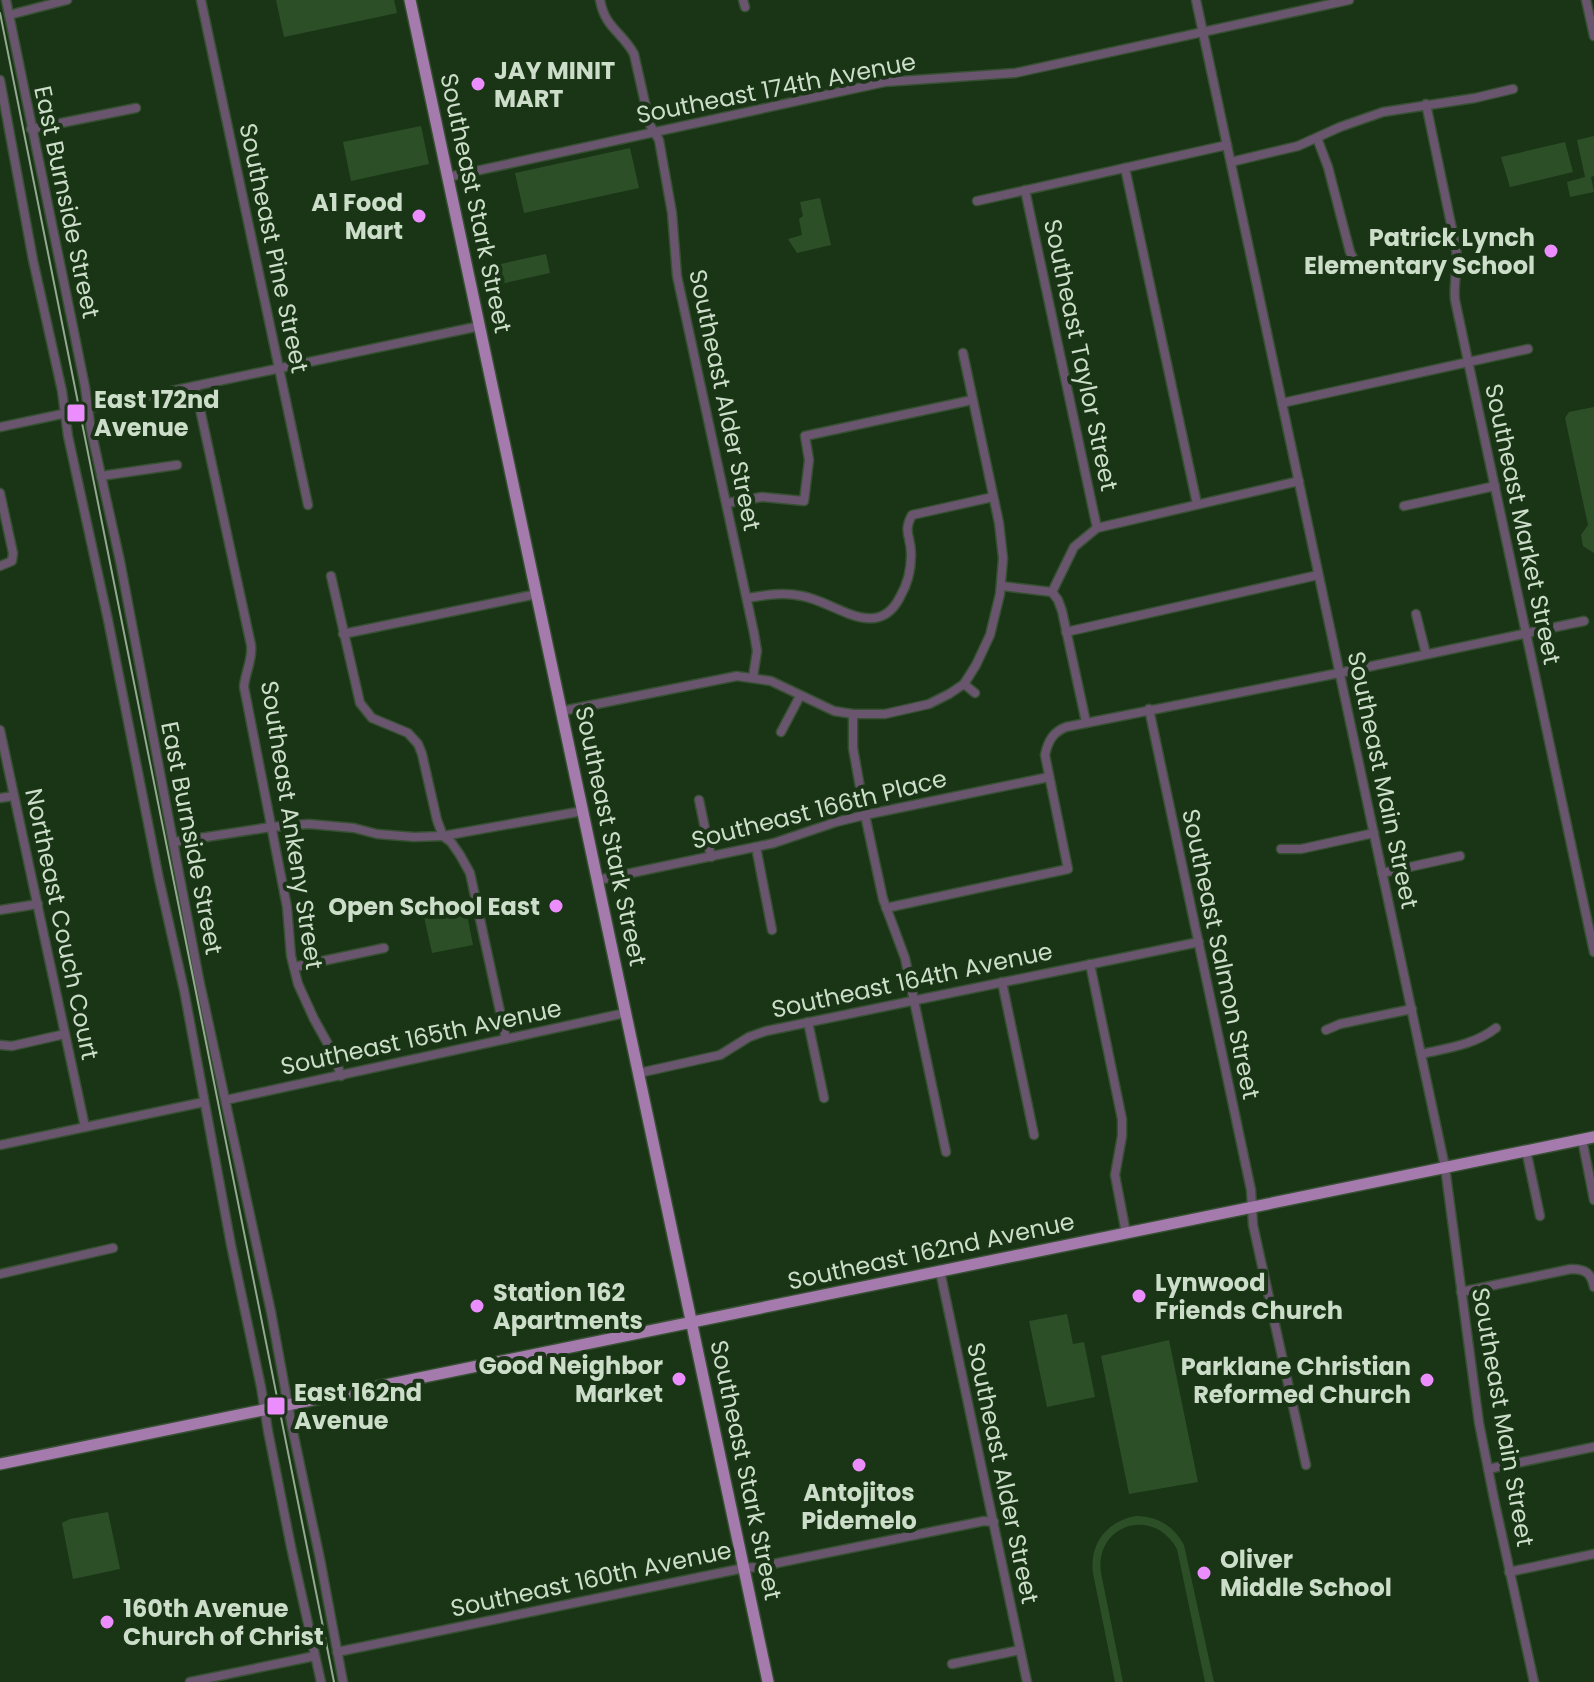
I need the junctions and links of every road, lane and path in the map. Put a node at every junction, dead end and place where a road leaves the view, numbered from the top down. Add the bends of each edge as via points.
1 (6, 0) edge
2 (67, 0) edge
3 (201, 0) edge
4 (410, 0) edge
5 (600, 0) edge
6 (1196, 0) edge
7 (1349, 0) edge
8 (1586, 0) edge
9 (9, 15) junction
10 (1203, 32) junction
11 (1594, 36) edge
12 (0, 80) edge
13 (1513, 89) dead end
14 (1426, 104) junction
15 (136, 108) dead end
16 (31, 129) junction
17 (654, 132) junction
18 (1317, 138) junction
19 (1227, 145) junction
20 (1231, 162) junction
21 (1125, 168) junction
22 (448, 177) junction
23 (1025, 190) junction
24 (977, 201) dead end
25 (1357, 266) dead end
26 (480, 326) junction
27 (1528, 349) dead end
28 (963, 353) dead end
29 (1468, 362) junction
30 (280, 368) junction
31 (195, 386) junction
32 (972, 400) junction
33 (1282, 403) junction
34 (88, 408) junction
35 (65, 413) junction
36 (0, 427) edge
37 (177, 465) dead end
38 (101, 476) junction
39 (1299, 481) junction
40 (1495, 486) junction
41 (0, 493) edge
42 (993, 497) junction
43 (727, 503) junction
44 (1197, 504) junction
45 (308, 505) dead end
46 (1404, 506) dead end
47 (1097, 528) junction
48 (0, 566) edge
49 (1318, 575) junction
50 (331, 576) dead end
51 (1002, 586) junction
52 (1052, 592) junction
53 (537, 594) junction
54 (747, 598) junction
55 (1416, 614) dead end
56 (1584, 621) dead end
57 (1066, 632) junction
58 (1526, 632) junction
59 (343, 634) junction
60 (1426, 654) junction
61 (1339, 673) junction
62 (753, 677) junction
63 (964, 684) junction
64 (975, 693) dead end
65 (800, 696) junction
66 (1149, 709) junction
67 (562, 711) junction
68 (853, 714) junction
69 (1086, 722) junction
70 (0, 730) edge
71 (781, 732) dead end
72 (1049, 777) junction
73 (14, 796) junction
74 (0, 798) edge
75 (699, 800) dead end
76 (583, 811) junction
77 (865, 815) junction
78 (271, 827) junction
79 (1374, 833) junction
80 (377, 834) junction
81 (443, 836) junction
82 (174, 842) junction
83 (375, 844) dead end
84 (756, 847) junction
85 (1281, 849) dead end
86 (1460, 856) dead end
87 (711, 857) junction
88 (1382, 873) junction
89 (598, 880) junction
90 (38, 904) junction
91 (886, 908) junction
92 (0, 910) edge
93 (772, 930) dead end
94 (1199, 942) junction
95 (384, 948) dead end
96 (1594, 952) edge
97 (1090, 964) junction
98 (294, 967) junction
99 (1002, 982) junction
100 (914, 1000) junction
101 (1412, 1009) junction
102 (625, 1013) junction
103 (808, 1022) junction
104 (1496, 1028) dead end
105 (1326, 1030) dead end
106 (65, 1034) junction
107 (506, 1039) junction
108 (0, 1045) edge
109 (1421, 1054) junction
110 (639, 1073) junction
111 (341, 1076) junction
112 (824, 1098) dead end
113 (226, 1100) junction
114 (204, 1102) junction
115 (85, 1127) junction
116 (1034, 1135) dead end
117 (1588, 1138) edge
118 (0, 1145) edge
119 (1526, 1150) junction
120 (946, 1152) dead end
121 (1445, 1167) junction
122 (1594, 1200) edge
123 (1252, 1207) junction
124 (1540, 1216) dead end
125 (1126, 1233) junction
126 (113, 1248) dead end
127 (940, 1271) junction
128 (0, 1274) edge
129 (1594, 1287) edge
130 (1461, 1292) junction
131 (692, 1323) junction
132 (276, 1407) junction
133 (1594, 1447) edge
134 (0, 1464) edge
135 (1306, 1465) dead end
136 (1488, 1469) junction
137 (994, 1522) junction
138 (1594, 1554) edge
139 (744, 1568) junction
140 (1509, 1572) junction
141 (1020, 1650) junction
142 (337, 1652) junction
143 (315, 1656) junction
144 (952, 1664) dead end
145 (190, 1682) edge
146 (321, 1682) edge
147 (343, 1682) edge
148 (768, 1682) edge
149 (1027, 1682) edge
150 (1534, 1682) edge

1 - 9 street, East Burnside Street
2 - 9 street
3 - 30 street, Southeast Pine Street
4 - 22 main road, Southeast Stark Street
5 - 17 street, Southeast Alder Street via 607,21 634,54
6 - 10 street, Southeast Main Street
7 - 10 street, Southeast 174th Avenue
8 - 11 street
9 - 16 street, East Burnside Street
10 - 17 street, Southeast 174th Avenue via 1015,73 885,82
10 - 19 street, Southeast Main Street
12 - 35 street, East Burnside Street
13 - 14 street
14 - 18 street via 1365,117
14 - 29 street, Southeast Market Street via 1458,258 1454,291
15 - 16 street
16 - 34 street, East Burnside Street
17 - 22 street, Southeast 174th Avenue
17 - 43 street, Southeast Alder Street via 667,182 677,276
18 - 20 street
18 - 25 street
19 - 20 street, Southeast Main Street
19 - 21 street
20 - 33 street, Southeast Main Street
21 - 23 street
21 - 44 street
22 - 26 main road, Southeast Stark Street
23 - 24 street
23 - 47 street, Southeast Taylor Street
26 - 30 street
26 - 53 main road, Southeast Stark Street
27 - 29 street
28 - 32 street
29 - 33 street
29 - 40 street, Southeast Market Street
30 - 31 street
30 - 45 street, Southeast Pine Street
31 - 34 street
31 - 78 street, Southeast Ankeny Street via 251,645 244,687
32 - 42 street
32 - 43 street via 805,436 809,460 804,501 762,497
33 - 39 street, Southeast Main Street
34 - 35 street
34 - 38 street, East Burnside Street
35 - 36 street
35 - 114 street, East Burnside Street
37 - 38 street
38 - 82 street, East Burnside Street
39 - 44 street
39 - 49 street, Southeast Main Street
40 - 46 street
40 - 58 street, Southeast Market Street
41 - 48 street via 13,553 12,561
42 - 51 street via 1002,539
42 - 54 street via 912,515 906,525 912,554 908,577 900,599 879,616 860,618 801,595
43 - 54 street, Southeast Alder Street
44 - 47 street
47 - 52 street via 1074,547
49 - 57 street
49 - 61 street, Southeast Main Street
50 - 59 street
51 - 52 street
51 - 63 street via 990,635
52 - 57 street
53 - 59 street
53 - 67 main road, Southeast Stark Street
54 - 62 street, Southeast Alder Street via 757,651
55 - 60 street
56 - 58 street
57 - 69 street
58 - 60 street
58 - 96 street, Southeast Market Street
59 - 81 street via 365,711 408,733 418,744
60 - 61 street
61 - 66 street
61 - 79 street, Southeast Main Street
62 - 65 street
62 - 67 street via 728,676
63 - 64 street
63 - 68 street via 929,704 885,714
65 - 68 street
65 - 71 street
66 - 69 street
66 - 94 street, Southeast Salmon Street
67 - 76 main road, Southeast Stark Street
68 - 77 street via 853,748
69 - 72 street via 1051,738 1045,755
70 - 73 street, Northeast Couch Court
72 - 77 street, Southeast 166th Place
72 - 91 street via 1068,869
73 - 74 street
73 - 90 street, Northeast Couch Court
75 - 87 street
76 - 81 street
76 - 89 main road, Southeast Stark Street
77 - 84 street, Southeast 166th Place
77 - 91 street
78 - 80 street via 335,825
78 - 82 street
78 - 98 street, Southeast Ankeny Street
79 - 85 street
79 - 88 street, Southeast Main Street
80 - 81 street
80 - 83 street
81 - 107 street via 470,873
82 - 113 street, East Burnside Street
84 - 87 street, Southeast 166th Place
84 - 93 street
86 - 88 street
87 - 89 street, Southeast 166th Place
88 - 101 street, Southeast Main Street
89 - 102 main road, Southeast Stark Street
90 - 92 street
90 - 106 street, Northeast Couch Court
91 - 100 street
94 - 97 street, Southeast 164th Avenue
94 - 123 street, Southeast Salmon Street
95 - 98 street
97 - 99 street, Southeast 164th Avenue
97 - 125 street via 1122,1119 1115,1175
98 - 111 street, Southeast Ankeny Street
99 - 100 street, Southeast 164th Avenue
99 - 116 street
100 - 103 street, Southeast 164th Avenue
100 - 120 street
101 - 105 street
101 - 109 street, Southeast Main Street
102 - 107 street, Southeast 165th Avenue
102 - 110 main road, Southeast Stark Street
103 - 110 street, Southeast 164th Avenue via 756,1033 720,1055
103 - 112 street
104 - 109 street via 1483,1039
106 - 108 street
106 - 115 street, Northeast Couch Court
107 - 111 street, Southeast 165th Avenue
109 - 121 street, Southeast Main Street
110 - 131 main road, Southeast Stark Street
111 - 113 street, Southeast 165th Avenue
113 - 132 street, East Burnside Street via 271,1312
114 - 115 street
114 - 132 street, East Burnside Street via 261,1387
115 - 118 street
117 - 119 main road, Southeast 162nd Avenue
117 - 122 street
119 - 121 main road, Southeast 162nd Avenue
119 - 124 street
121 - 123 main road, Southeast 162nd Avenue
121 - 130 street, Southeast Main Street
123 - 125 main road, Southeast 162nd Avenue
123 - 135 street
125 - 127 main road, Southeast 162nd Avenue
126 - 128 street
127 - 131 main road, Southeast 162nd Avenue
127 - 137 street, Southeast Alder Street
129 - 130 street via 1585,1270 1571,1269
130 - 136 street, Southeast Main Street
131 - 132 main road, Southeast 162nd Avenue
131 - 139 main road, Southeast Stark Street
132 - 134 main road, Southeast 162nd Avenue
132 - 142 street, East Burnside Street via 306,1497
132 - 143 street, East Burnside Street via 291,1547
133 - 136 street
136 - 140 street, Southeast Main Street
137 - 139 street, Southeast 160th Avenue
137 - 141 street, Southeast Alder Street
138 - 140 street
139 - 142 street, Southeast 160th Avenue
139 - 148 main road, Southeast Stark Street
140 - 150 street, Southeast Main Street
141 - 144 street
141 - 149 street, Southeast Alder Street
142 - 147 street, East Burnside Street
143 - 145 street
143 - 146 street, East Burnside Street

